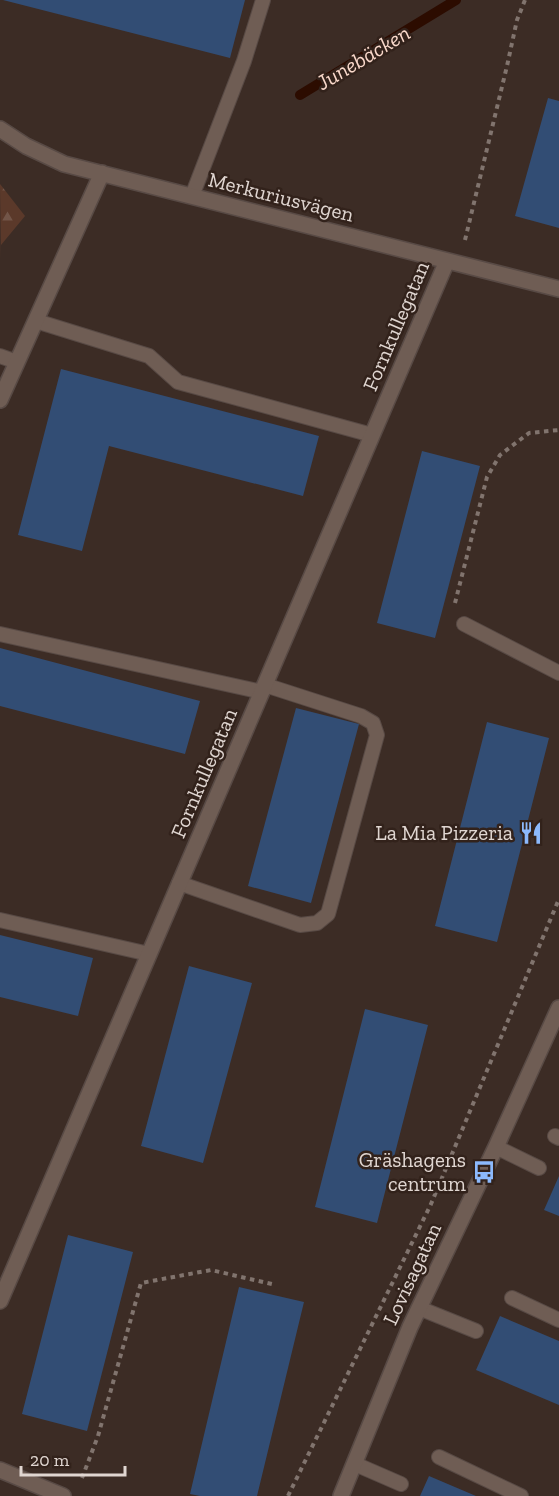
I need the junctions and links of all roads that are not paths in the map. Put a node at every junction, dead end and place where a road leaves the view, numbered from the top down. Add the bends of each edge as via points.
1 (263, 0) edge
2 (0, 129) edge
3 (102, 173) junction
4 (192, 196) junction
5 (453, 263) junction
6 (559, 289) edge
7 (36, 321) junction
8 (0, 356) edge
9 (17, 362) junction
10 (0, 400) edge
11 (372, 435) junction
12 (464, 624) road end
13 (0, 634) edge
14 (559, 673) edge
15 (263, 689) junction
16 (179, 883) junction
17 (0, 920) edge
18 (149, 954) junction
19 (559, 1008) edge
20 (496, 1147) junction
21 (539, 1168) dead end
22 (512, 1298) dead end
23 (0, 1301) edge
24 (419, 1308) junction
25 (559, 1320) edge
26 (476, 1331) dead end
27 (439, 1457) dead end
28 (355, 1464) junction
29 (0, 1470) edge
30 (401, 1484) dead end
31 (63, 1496) edge
32 (340, 1496) edge
33 (521, 1496) edge

1 - 4 lane
2 - 3 street, Merkuriusvägen via 64,164
3 - 4 street, Merkuriusvägen
3 - 7 street
4 - 5 street, Merkuriusvägen
5 - 6 street, Merkuriusvägen
5 - 11 street, Fornkullegatan
7 - 9 street
7 - 11 lane via 149,356 178,382
8 - 9 lane
9 - 10 street
11 - 15 street, Fornkullegatan
12 - 14 lane
13 - 15 lane
15 - 16 street, Fornkullegatan
15 - 16 lane via 361,716 373,723 377,735 328,914 317,923 300,925
16 - 18 street, Fornkullegatan
17 - 18 lane
18 - 23 street, Fornkullegatan
19 - 20 street, Lovisagatan
20 - 21 lane
20 - 24 street, Lovisagatan
22 - 25 lane
24 - 26 lane
24 - 28 street, Lovisagatan
27 - 33 lane
28 - 30 lane
28 - 32 street, Lovisagatan
29 - 31 street

